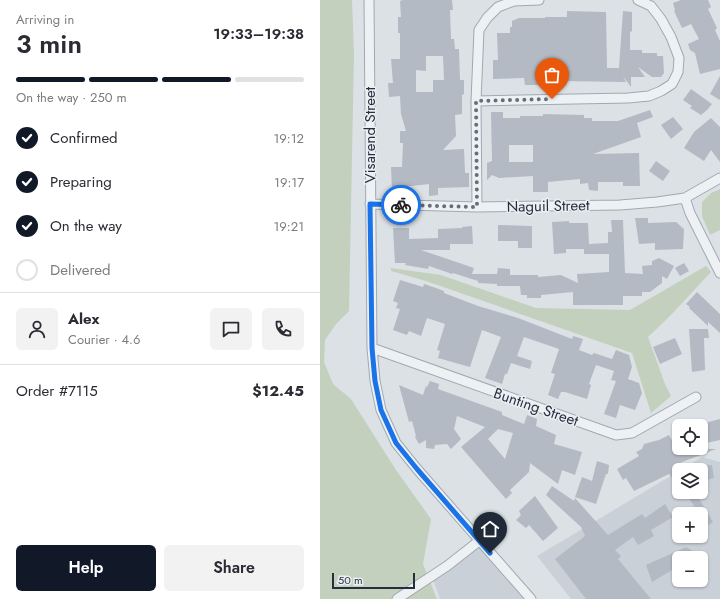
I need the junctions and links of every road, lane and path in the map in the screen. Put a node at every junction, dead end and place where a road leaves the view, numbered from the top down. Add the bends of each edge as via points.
1 (369, 0) edge
2 (539, 0) edge
3 (638, 0) edge
4 (476, 101) junction
5 (720, 178) edge
6 (685, 198) junction
7 (370, 204) junction
8 (477, 207) junction
9 (720, 273) edge
10 (372, 348) junction
11 (696, 397) dead end
12 (479, 541) junction
13 (397, 599) edge
14 (531, 599) edge

1 - 7 street, Visarend Street
2 - 4 street via 514,0 498,7 479,30
3 - 4 street via 651,6 661,19 680,58 678,72 672,84 649,96 628,98
4 - 8 street
5 - 6 street, Naguil Street
6 - 8 street, Naguil Street via 620,205
6 - 9 street
7 - 8 street, Naguil Street
7 - 10 street, Visarend Street
10 - 11 street, Bunting Street via 616,435 632,433
10 - 12 street, Visarend Street via 381,410 396,443
12 - 13 street
12 - 14 street, Visarend Street

